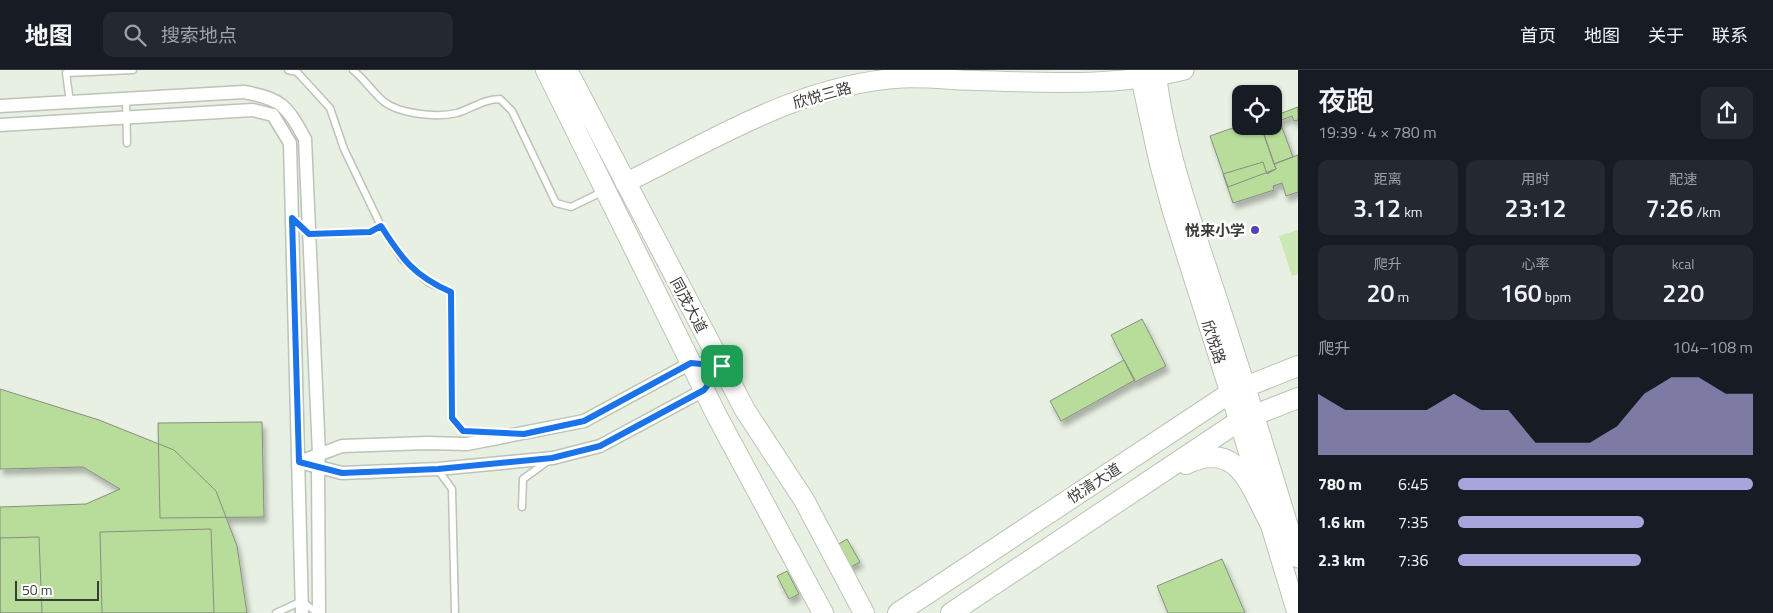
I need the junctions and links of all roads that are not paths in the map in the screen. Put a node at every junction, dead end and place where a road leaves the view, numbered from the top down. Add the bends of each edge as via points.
1 (133, 70) edge
2 (288, 70) edge
3 (353, 70) edge
4 (546, 70) edge
5 (566, 70) edge
6 (1184, 70) edge
7 (1148, 74) edge
8 (126, 99) junction
9 (70, 102) junction
10 (0, 106) edge
11 (126, 117) junction
12 (0, 125) edge
13 (127, 143) dead end
14 (626, 183) junction
15 (605, 191) junction
16 (292, 218) junction
17 (381, 226) junction
18 (309, 234) junction
19 (691, 363) junction
20 (722, 366) junction
21 (1298, 366) edge
22 (1238, 389) junction
23 (704, 390) junction
24 (1298, 398) edge
25 (1247, 418) junction
26 (524, 434) junction
27 (552, 458) junction
28 (319, 460) junction
29 (299, 462) junction
30 (438, 469) junction
31 (1146, 483) junction
32 (522, 507) dead end
33 (1270, 523) junction
34 (1298, 558) edge
35 (302, 607) edge
36 (276, 613) edge
37 (318, 613) edge
38 (455, 613) edge
39 (823, 613) edge
40 (864, 613) edge
41 (898, 613) edge
42 (951, 613) edge
43 (1297, 613) edge

1 - 9 lane via 66,73
2 - 17 lane via 297,72 330,108 344,149
3 - 15 lane via 384,102 420,115 450,115 474,108 487,99 500,100 512,111 556,203 571,207
4 - 15 main road, 同茂大道
5 - 14 main road, 同茂大道
6 - 7 main road, 欣悦三路
7 - 14 main road, 欣悦三路 via 1077,83 902,78 867,83 813,96 740,123
7 - 22 main road, 欣悦路
8 - 9 street
8 - 11 lane
8 - 18 street via 244,92 271,97 292,115 305,139
9 - 10 street
11 - 12 street
11 - 13 lane
11 - 16 street via 253,110 272,115 290,143
14 - 20 main road, 同茂大道
15 - 19 main road, 同茂大道
16 - 18 lane
16 - 29 street
17 - 18 lane via 370,232
17 - 26 lane via 402,259 428,282 451,292 452,418 463,431
18 - 28 street
19 - 20 street
19 - 23 main road, 同茂大道
19 - 26 street via 584,421
20 - 23 street
20 - 40 main road, 同茂大道 via 804,500
21 - 22 main road, 悦清大道
22 - 25 main road, 欣悦路
22 - 41 main road, 悦清大道
23 - 27 street via 600,446
23 - 39 main road, 同茂大道
24 - 25 main road, 悦清大道
25 - 31 main road, 悦清大道
25 - 33 main road, 欣悦路
25 - 34 main road, 欣悦路
26 - 28 street via 467,444 342,446
27 - 30 street
27 - 32 lane via 523,479
28 - 29 street
28 - 30 street via 342,473
28 - 37 street
29 - 35 street
30 - 38 lane via 452,489
31 - 33 main road via 1190,462 1223,457 1239,468
31 - 42 main road, 悦清大道
33 - 43 main road, 欣悦路
35 - 36 lane
35 - 37 lane

